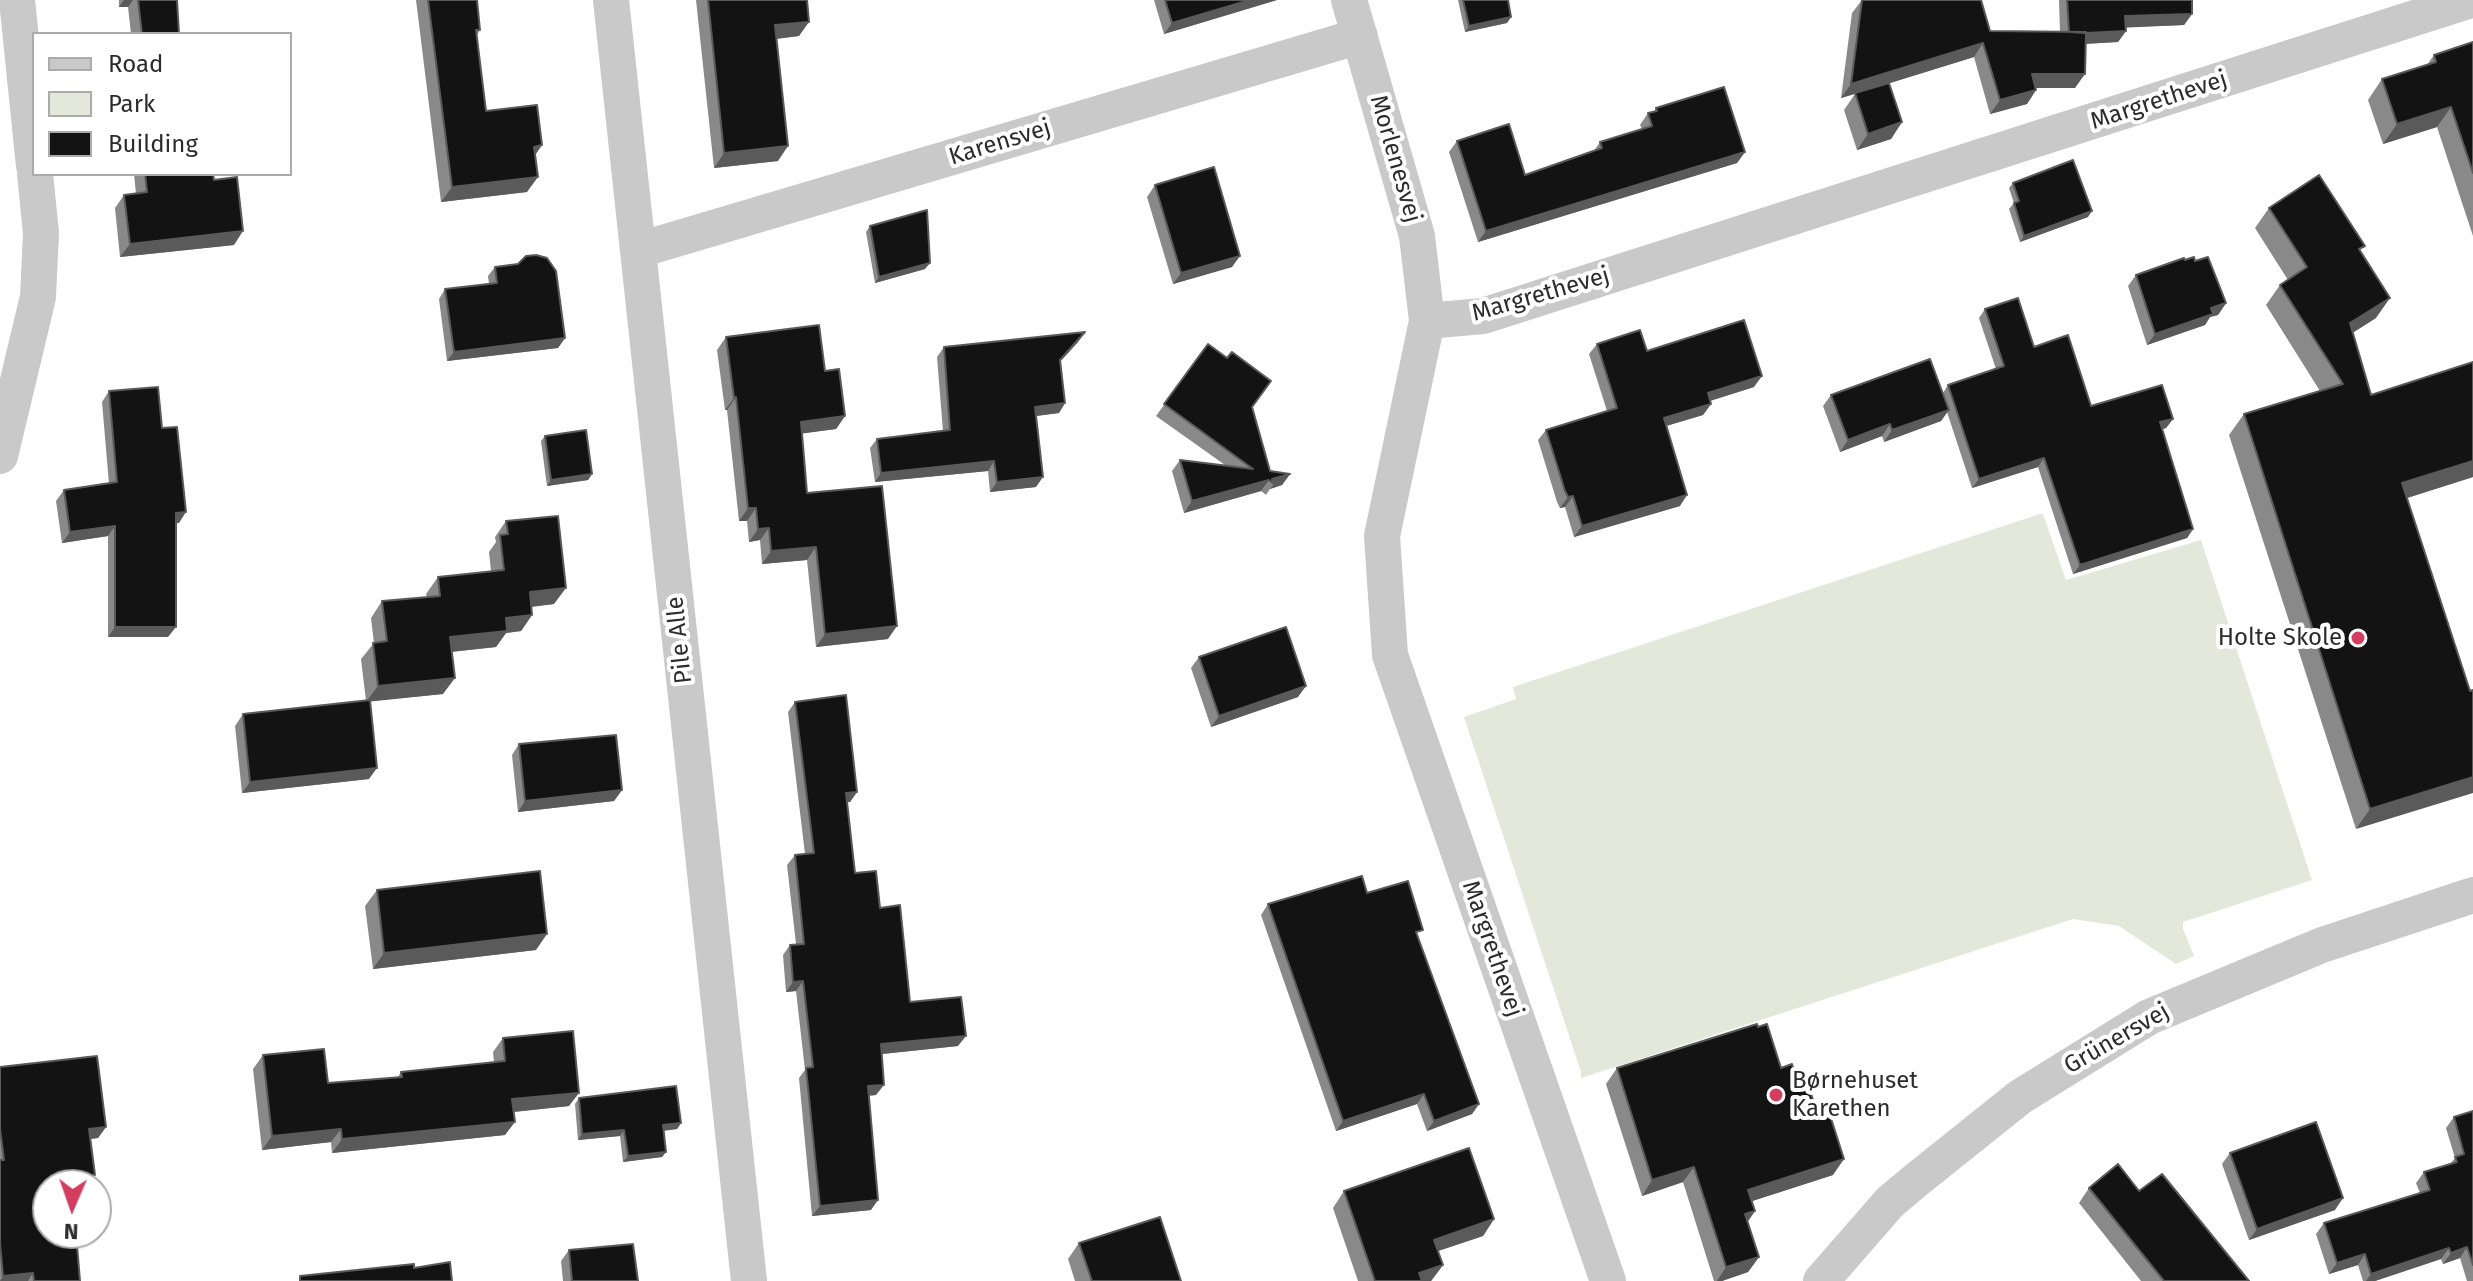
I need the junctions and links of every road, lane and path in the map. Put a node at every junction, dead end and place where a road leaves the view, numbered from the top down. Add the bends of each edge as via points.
1 (17, 0) edge
2 (611, 0) edge
3 (1349, 0) edge
4 (2466, 1) edge
5 (1360, 36) junction
6 (32, 146) edge
7 (35, 176) edge
8 (639, 250) junction
9 (1427, 321) junction
10 (0, 456) edge
11 (2473, 895) edge
12 (749, 1281) edge
13 (1608, 1281) edge
14 (1821, 1281) edge

1 - 6 street
2 - 8 street, Pile Alle
3 - 5 street, Morlenesvej
4 - 9 street, Margrethevej via 1483,316
5 - 8 street, Karensvej
5 - 9 street, Morlenesvej via 1417,236
7 - 10 street via 41,233 38,297
8 - 12 street, Pile Alle
9 - 13 street, Margrethevej via 1382,536 1390,655
11 - 14 street, Grünersvej via 2322,945 2149,1017 2020,1097 1915,1181

